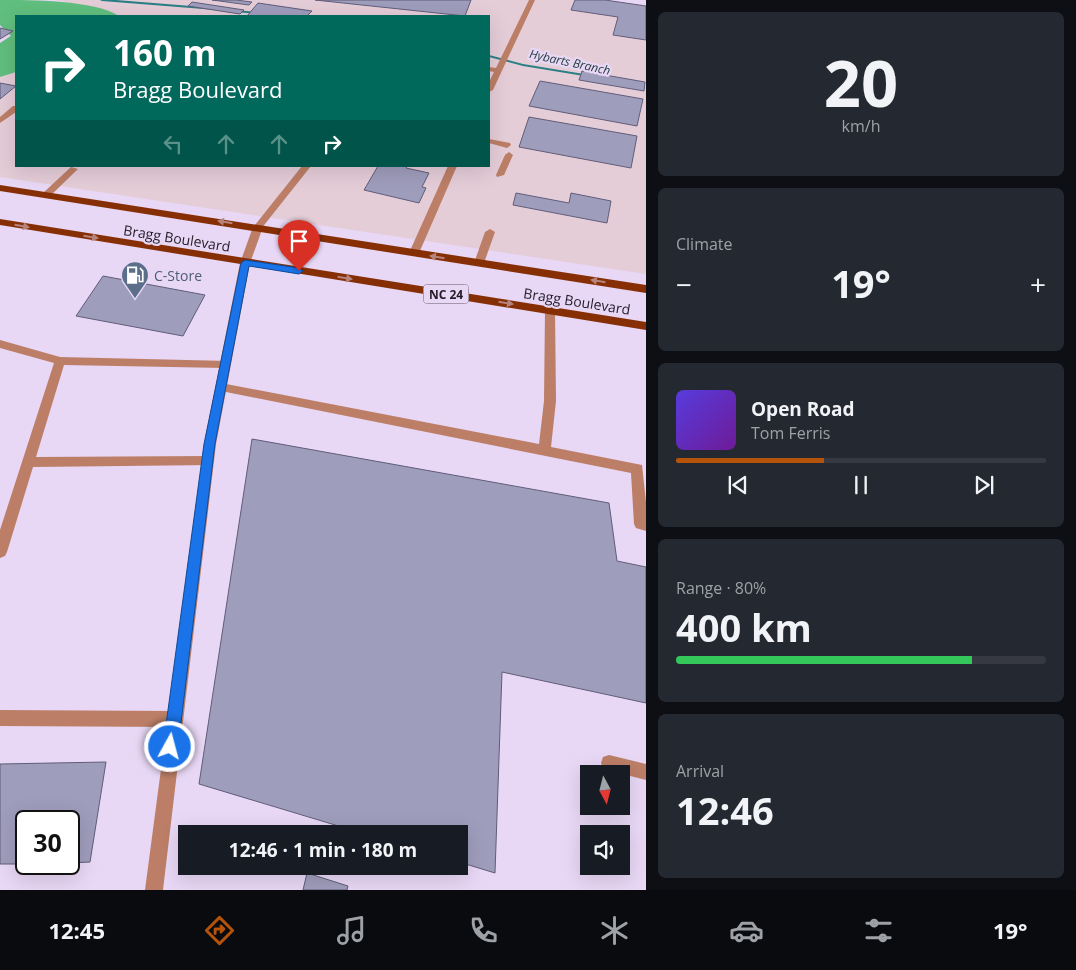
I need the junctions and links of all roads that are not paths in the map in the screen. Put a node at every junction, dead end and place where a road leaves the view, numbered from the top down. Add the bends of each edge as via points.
1 (532, 0) edge
2 (490, 70) edge
3 (498, 71) junction
4 (490, 88) edge
5 (12, 115) edge
6 (0, 121) edge
7 (490, 141) edge
8 (507, 144) dead end
9 (509, 155) dead end
10 (306, 167) edge
11 (453, 167) edge
12 (74, 169) dead end
13 (500, 176) dead end
14 (0, 188) edge
15 (46, 195) junction
16 (0, 222) edge
17 (258, 227) junction
18 (490, 232) dead end
19 (414, 253) junction
20 (245, 263) junction
21 (478, 263) junction
22 (646, 289) edge
23 (550, 311) junction
24 (646, 325) edge
25 (0, 344) edge
26 (60, 361) junction
27 (225, 364) junction
28 (221, 387) junction
29 (544, 451) junction
30 (208, 461) junction
31 (28, 462) junction
32 (646, 525) edge
33 (0, 552) edge
34 (0, 718) edge
35 (174, 719) junction
36 (609, 763) dead end
37 (646, 772) edge
38 (154, 890) edge

1 - 3 street
2 - 3 street
3 - 4 street
5 - 6 street
7 - 8 street
9 - 13 street
10 - 17 street
11 - 19 street
12 - 15 street
14 - 15 main road, Bragg Boulevard
17 -> 15 main road, Bragg Boulevard
16 -> 20 main road, Bragg Boulevard / NC 24
17 - 19 main road, Bragg Boulevard
17 - 20 street
18 - 21 street
21 -> 19 main road, Bragg Boulevard
20 -> 23 main road, Bragg Boulevard / NC 24
20 - 27 street
22 -> 21 main road, Bragg Boulevard
23 - 24 main road, Bragg Boulevard / NC 24
23 - 29 street via 550,401
25 - 26 street
26 - 27 street
26 - 31 street
27 - 28 street
28 - 29 street
28 - 30 street
29 - 32 street via 636,468 641,524
30 - 31 street
30 - 35 street
31 - 33 street
34 - 35 street
35 - 38 street
36 - 37 street

